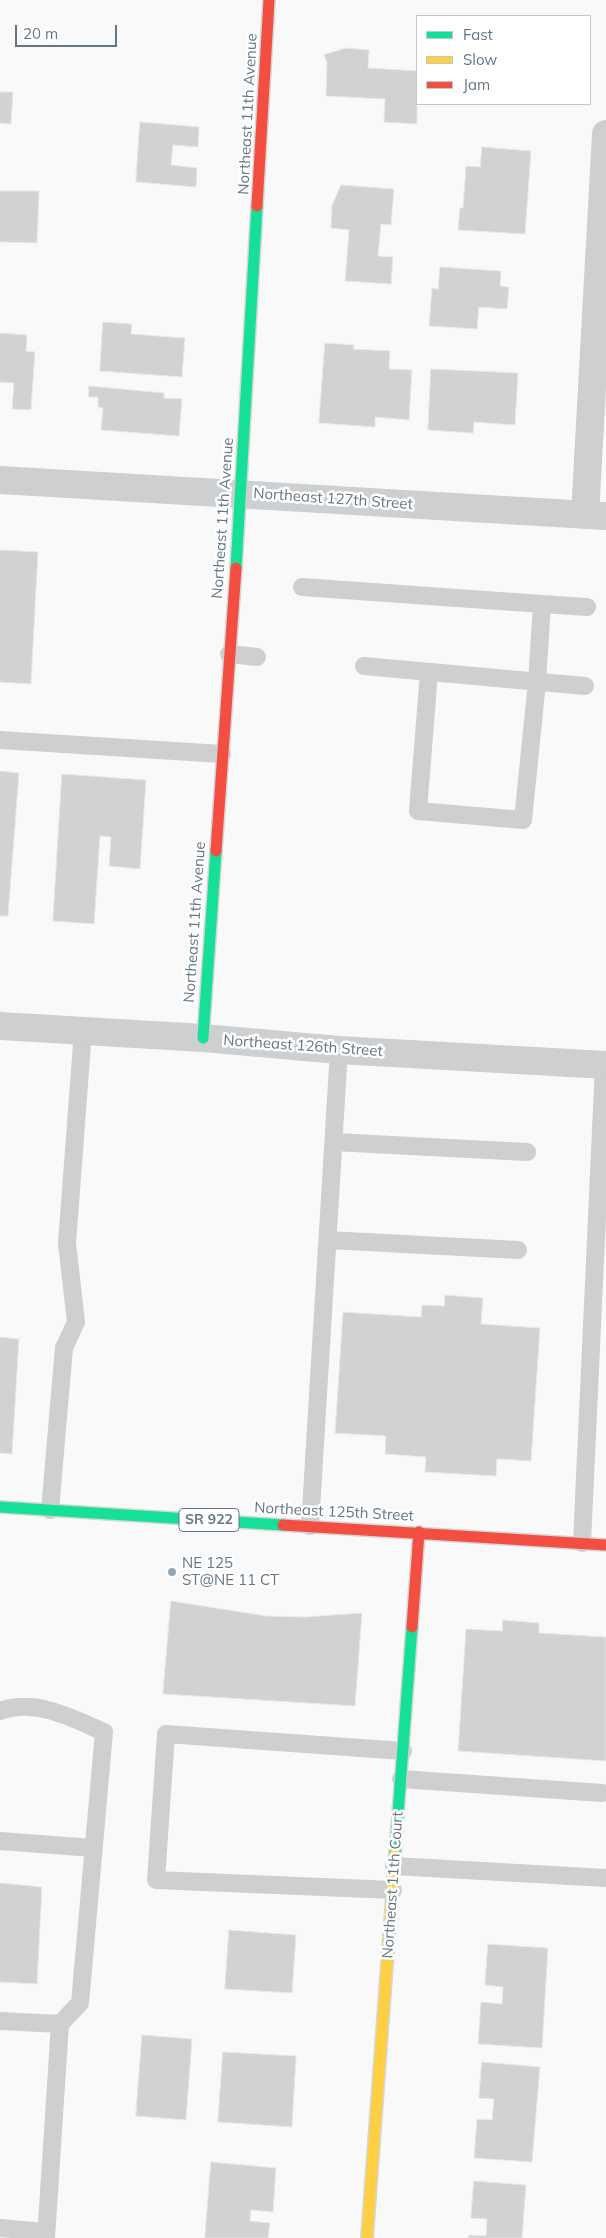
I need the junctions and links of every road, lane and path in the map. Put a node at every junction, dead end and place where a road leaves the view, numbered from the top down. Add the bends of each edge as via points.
1 (269, 0) edge
2 (606, 134) edge
3 (0, 480) edge
4 (241, 493) junction
5 (596, 515) edge
6 (302, 587) dead end
7 (542, 604) junction
8 (587, 607) dead end
9 (229, 654) junction
10 (256, 656) dead end
11 (364, 666) dead end
12 (429, 672) junction
13 (537, 682) junction
14 (585, 686) dead end
15 (0, 740) edge
16 (222, 754) junction
17 (0, 1026) edge
18 (83, 1030) junction
19 (202, 1038) junction
20 (339, 1050) junction
21 (605, 1065) edge
22 (334, 1142) junction
23 (527, 1152) dead end
24 (328, 1240) junction
25 (518, 1250) dead end
26 (0, 1507) edge
27 (50, 1510) junction
28 (310, 1526) junction
29 (419, 1532) junction
30 (582, 1543) junction
31 (606, 1544) edge
32 (0, 1711) edge
33 (402, 1751) junction
34 (401, 1779) junction
35 (602, 1793) dead end
36 (0, 1841) edge
37 (93, 1848) junction
38 (394, 1866) junction
39 (606, 1878) edge
40 (393, 1890) junction
41 (0, 2021) edge
42 (60, 2024) junction
43 (0, 2228) edge
44 (46, 2235) edge
45 (367, 2238) edge

1 - 4 street, Northeast 11th Avenue
2 - 5 street
3 - 4 street, Northeast 127th Street
4 - 5 street, Northeast 127th Street
4 - 9 street, Northeast 11th Avenue
6 - 7 lane
7 - 8 lane
7 - 13 lane
9 - 10 lane
9 - 16 street, Northeast 11th Avenue
11 - 12 lane
12 - 13 lane
12 - 13 lane via 418,811 428,812 522,820
13 - 14 lane
15 - 16 lane
16 - 19 street, Northeast 11th Avenue
17 - 18 street, Northeast 126th Street
18 - 19 street, Northeast 126th Street
18 - 27 lane via 67,1243 76,1322 64,1348
19 - 20 street, Northeast 126th Street
20 - 21 street, Northeast 126th Street
20 - 22 lane
21 - 30 lane
22 - 23 lane
22 - 24 lane
24 - 25 lane
24 - 28 lane
26 - 27 street, Northeast 125th Street / SR 922
27 - 28 street, Northeast 125th Street / SR 922
28 - 29 street, Northeast 125th Street / SR 922
29 - 30 street, Northeast 125th Street / SR 922
29 - 33 street, Northeast 11th Court
30 - 31 street, Northeast 125th Street / SR 922
32 - 37 lane via 12,1706 53,1710 104,1732
33 - 34 street, Northeast 11th Court
33 - 40 lane via 166,1734 156,1880
34 - 35 lane
34 - 38 street, Northeast 11th Court
36 - 37 lane
37 - 42 lane via 80,2003
38 - 39 lane
38 - 40 street, Northeast 11th Court
40 - 45 street, Northeast 11th Court
41 - 42 lane
42 - 44 lane
43 - 44 lane

